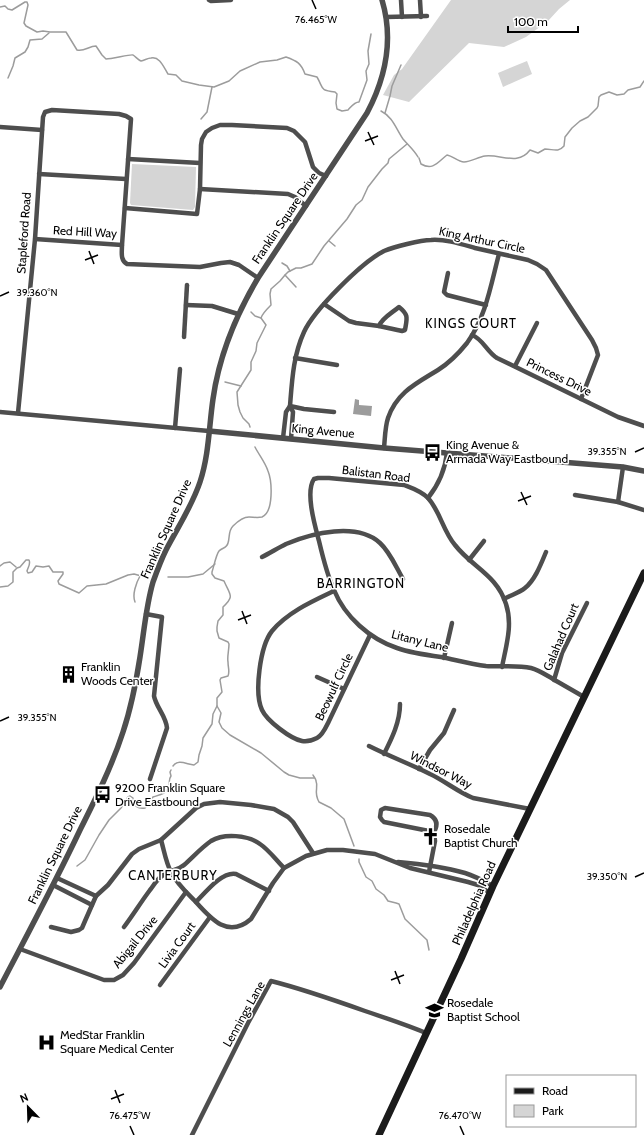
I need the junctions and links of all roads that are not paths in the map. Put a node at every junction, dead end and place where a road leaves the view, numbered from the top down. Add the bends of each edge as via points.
1 (209, 0) edge
2 (231, 0) edge
3 (382, 0) edge
4 (402, 0) edge
5 (420, 0) edge
6 (427, 16) dead end
7 (386, 17) junction
8 (402, 17) junction
9 (421, 17) junction
10 (0, 127) edge
11 (42, 130) junction
12 (128, 159) junction
13 (200, 163) junction
14 (39, 174) junction
15 (326, 176) junction
16 (126, 179) junction
17 (200, 189) junction
18 (306, 206) junction
19 (125, 208) junction
20 (35, 239) junction
21 (122, 245) junction
22 (499, 254) junction
23 (448, 274) dead end
24 (258, 278) junction
25 (187, 284) dead end
26 (324, 304) junction
27 (186, 305) junction
28 (486, 305) junction
29 (238, 314) junction
30 (537, 323) dead end
31 (379, 326) junction
32 (472, 335) junction
33 (184, 337) dead end
34 (295, 358) junction
35 (337, 365) dead end
36 (515, 366) junction
37 (180, 369) dead end
38 (581, 399) junction
39 (290, 406) junction
40 (0, 412) edge
41 (334, 412) dead end
42 (18, 413) junction
43 (644, 426) edge
44 (175, 428) junction
45 (209, 431) junction
46 (283, 438) junction
47 (291, 439) junction
48 (384, 448) junction
49 (447, 453) junction
50 (623, 467) junction
51 (644, 471) edge
52 (314, 479) joint
53 (575, 495) dead end
54 (428, 498) junction
55 (618, 502) junction
56 (644, 510) edge
57 (317, 534) junction
58 (484, 541) dead end
59 (546, 552) dead end
60 (262, 557) dead end
61 (469, 560) junction
62 (644, 573) edge
63 (403, 579) dead end
64 (334, 591) junction
65 (504, 599) junction
66 (587, 603) dead end
67 (146, 614) junction
68 (452, 622) dead end
69 (370, 635) junction
70 (444, 658) junction
71 (502, 667) junction
72 (317, 677) dead end
73 (554, 680) junction
74 (344, 689) junction
75 (584, 697) junction
76 (400, 704) dead end
77 (454, 710) dead end
78 (368, 746) dead end
79 (384, 754) junction
80 (418, 769) junction
81 (150, 779) dead end
82 (530, 809) junction
83 (434, 832) junction
84 (161, 840) junction
85 (313, 853) junction
86 (391, 861) junction
87 (430, 866) junction
88 (284, 868) junction
89 (171, 871) junction
90 (428, 872) junction
91 (57, 878) junction
92 (53, 885) junction
93 (492, 889) junction
94 (269, 891) junction
95 (186, 892) junction
96 (96, 896) junction
97 (196, 902) junction
98 (92, 905) junction
99 (210, 917) junction
100 (51, 927) dead end
101 (124, 927) dead end
102 (20, 949) junction
103 (160, 985) dead end
104 (0, 987) edge
105 (426, 1033) junction
106 (192, 1135) edge
107 (379, 1135) edge

1 - 2 street
3 - 7 street, Franklin Square Drive
4 - 8 street
5 - 9 street
6 - 9 street
7 - 8 street
7 - 15 street, Franklin Square Drive via 387,56 379,88 367,113
8 - 9 street
10 - 11 street
11 - 12 street, Stapleford Road via 43,117 48,110 126,116 130,119
11 - 14 street, Stapleford Road
12 - 13 street
12 - 16 street, Red Hill Way
13 - 15 street via 202,139 212,128 232,125 287,128 305,142 313,167
13 - 17 street
14 - 16 street
14 - 20 street, Stapleford Road
15 - 18 street, Franklin Square Drive
16 - 19 street, Red Hill Way
17 - 18 street via 288,194
17 - 19 street via 197,214
18 - 24 street, Franklin Square Drive
19 - 21 street, Red Hill Way
20 - 21 street, Red Hill Way
20 - 42 street, Stapleford Road
21 - 24 street via 122,258 127,264 200,267 230,262
22 - 26 street, King Arthur Circle via 439,240 420,241 391,249 371,259
22 - 28 street
22 - 38 street, King Arthur Circle via 542,266 596,348 597,360
23 - 28 street via 444,292 447,296
24 - 29 street, Franklin Square Drive
25 - 27 street
26 - 31 street via 348,321
26 - 34 street, King Arthur Circle via 304,332
27 - 29 street via 212,306
27 - 33 street
28 - 32 street
29 - 45 street, Franklin Square Drive via 218,371
30 - 36 street
31 - 31 street via 405,330 407,314 399,308
32 - 36 street, Princess Drive via 479,339 492,355
32 - 48 street via 452,358 407,390 398,400 388,418
34 - 35 street
34 - 39 street, King Arthur Circle
36 - 38 street, Princess Drive
37 - 44 street
38 - 43 street, Princess Drive
39 - 41 street
39 - 46 street, King Arthur Circle via 286,412
39 - 47 street, King Arthur Circle via 293,412
40 - 42 street, King Avenue
42 - 44 street, King Avenue
44 - 45 street, King Avenue
45 - 46 street, King Avenue
45 - 67 street, Franklin Square Drive via 206,459 196,493 162,560
46 - 47 street, King Avenue
47 - 48 street, King Avenue
48 - 49 street, King Avenue
49 - 50 street, King Avenue
49 - 54 street via 442,476
50 - 51 street, King Avenue
50 - 55 street
52 - 54 street, Balistan Road via 404,485
52 - 57 street, Litany Lane via 310,488
53 - 55 street
54 - 61 street, Balistan Road via 450,539
55 - 56 street
57 - 60 street via 286,544
57 - 63 street via 347,532 361,533 374,538 387,551
57 - 64 street, Litany Lane
58 - 61 street
59 - 65 street via 528,585
61 - 65 street, Balistan Road via 493,580
62 - 75 main road, Philadelphia Road
64 - 69 street, Litany Lane via 347,612
64 - 74 street, Beowulf Circle via 301,608 272,631 266,640 261,659 258,699 265,716 274,725 296,739 309,741 322,735
65 - 71 street, Balistan Road via 509,623
66 - 73 street, Galahad Court via 562,653
67 - 81 street via 162,617 154,696 167,728
67 - 91 street, Franklin Square Drive via 130,709 116,753
68 - 70 street
69 - 70 street, Litany Lane via 396,648
69 - 74 street, Beowulf Circle
70 - 71 street, Litany Lane
71 - 73 street, Litany Lane via 531,668
72 - 74 street
73 - 75 street, Litany Lane
75 - 82 main road, Philadelphia Road
76 - 79 street via 397,724
77 - 80 street via 444,733
78 - 79 street, Windsor Way
79 - 80 street, Windsor Way
80 - 82 street, Windsor Way via 439,778 464,795
82 - 93 main road, Philadelphia Road
83 - 83 street via 384,822 380,819 381,810 385,808 430,815 436,823
83 - 87 street via 435,841
84 - 85 street via 199,806 209,802 236,803 267,807 288,817
84 - 89 street
84 - 96 street via 132,854
85 - 86 street via 343,850 375,854
85 - 88 street
86 - 87 street
86 - 90 street
87 - 90 street
87 - 93 street via 479,878
88 - 89 street via 260,843 250,838 225,836 212,840 182,867
88 - 94 street
89 - 95 street
89 - 101 street via 159,879
90 - 93 street
91 - 92 street, Franklin Square Drive
91 - 96 street
92 - 98 street
92 - 102 street, Franklin Square Drive
93 - 105 main road, Philadelphia Road
94 - 97 street via 233,873 220,879
94 - 99 street via 252,919 240,926 222,925
95 - 97 street
95 - 102 street, Abigail Drive via 134,963 123,975 114,980 104,980
96 - 98 street
97 - 99 street
98 - 100 street via 79,930 71,932
99 - 103 street, Livia Court
102 - 104 street, Franklin Square Drive
105 - 106 street, Lennings Lane via 344,1003 271,981
105 - 107 main road, Philadelphia Road

